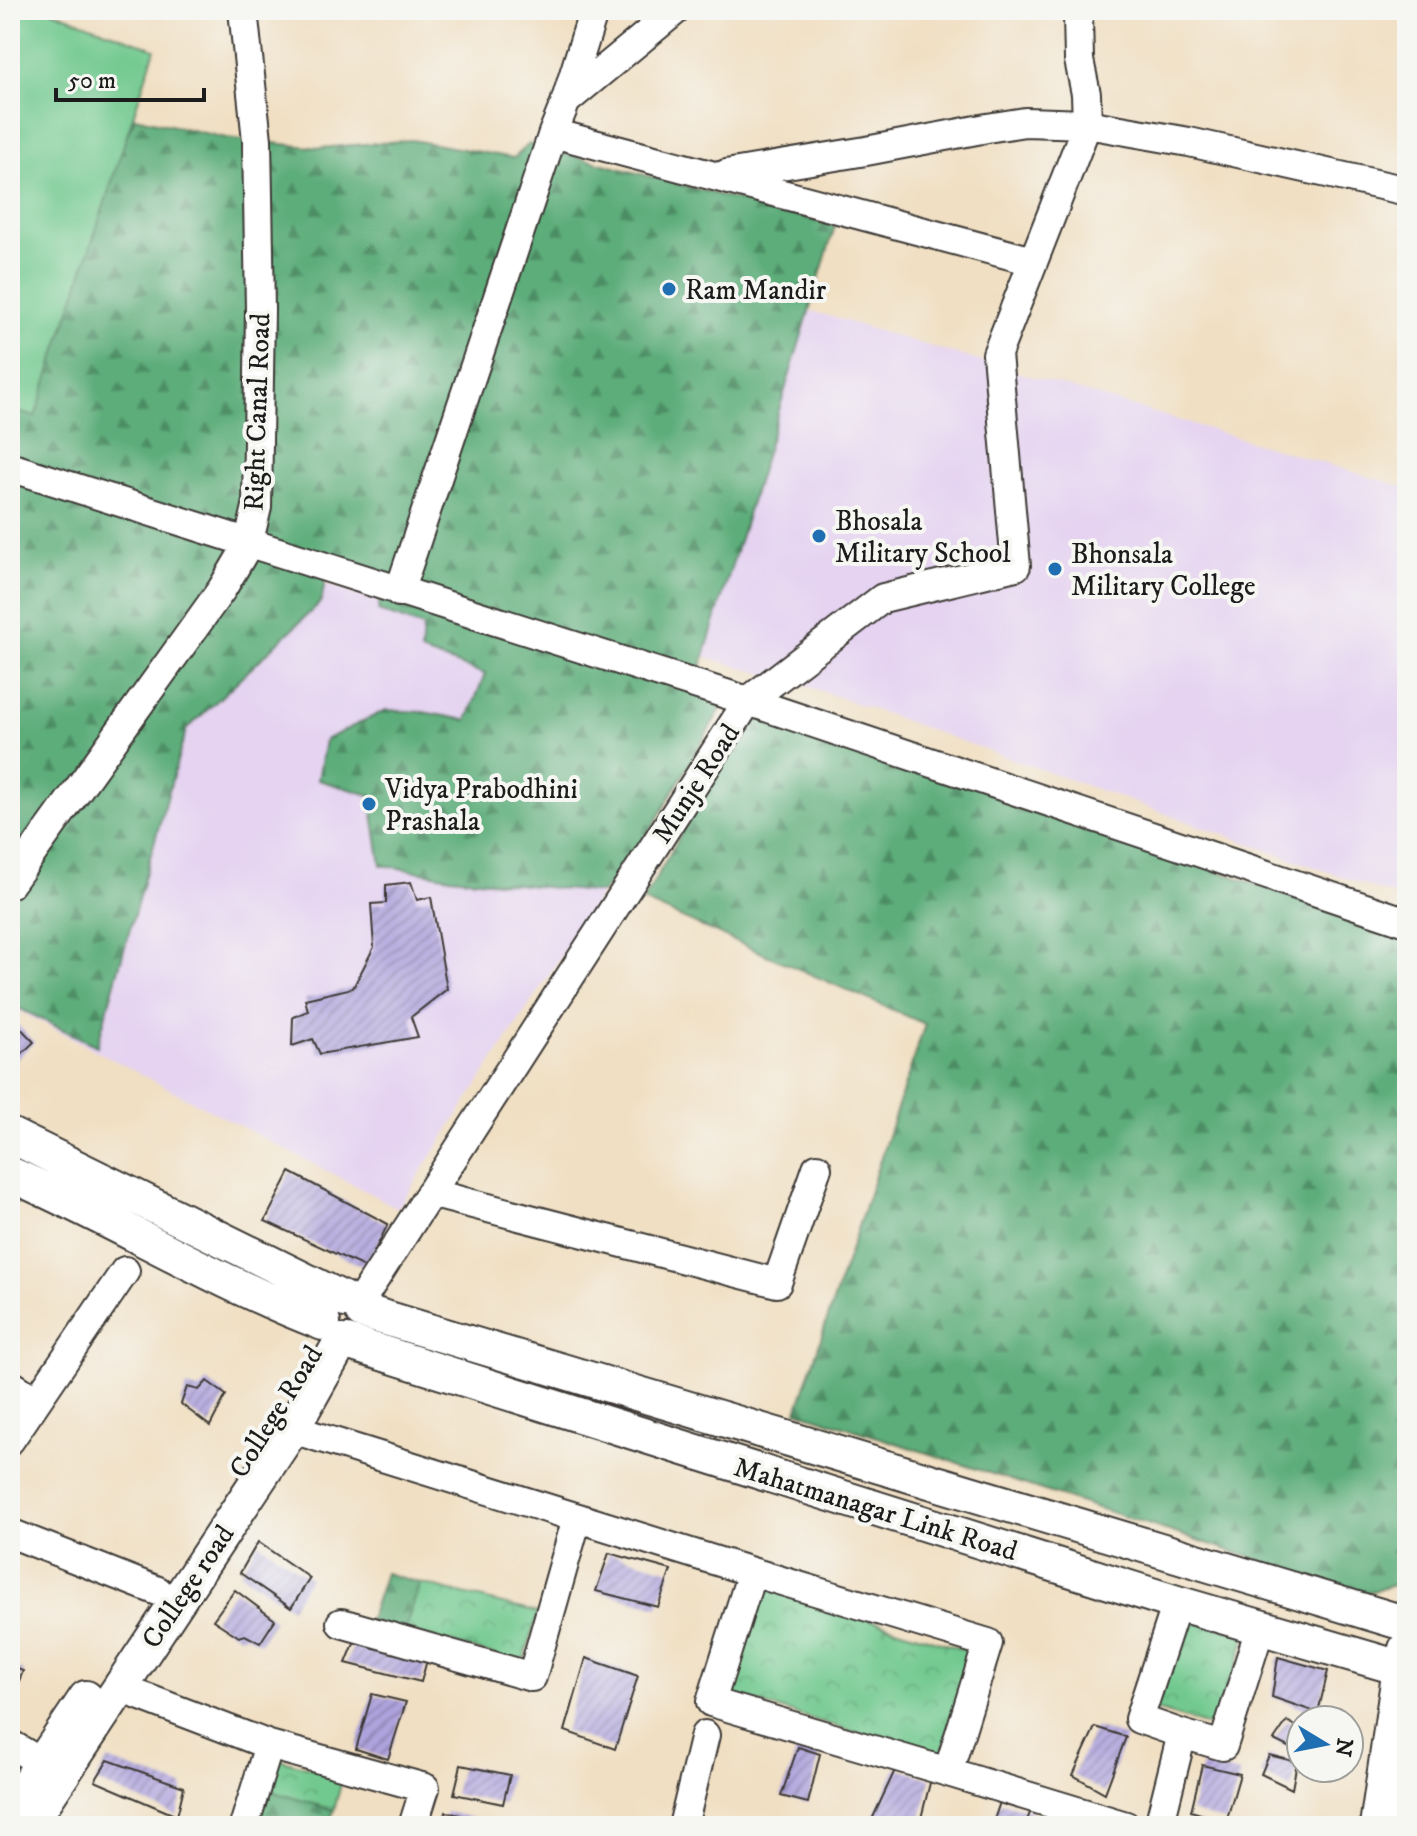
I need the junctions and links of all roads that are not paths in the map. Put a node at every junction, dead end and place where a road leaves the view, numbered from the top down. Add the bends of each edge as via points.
1 (243, 10) edge
2 (594, 10) edge
3 (676, 10) edge
4 (1081, 10) edge
5 (566, 101) junction
6 (1087, 124) junction
7 (553, 133) junction
8 (713, 176) junction
9 (1407, 191) edge
10 (1033, 261) junction
11 (10, 467) edge
12 (248, 545) junction
13 (399, 592) junction
14 (748, 701) junction
15 (10, 884) edge
16 (1407, 922) edge
17 (10, 1135) edge
18 (817, 1168) dead end
19 (10, 1174) edge
20 (430, 1193) junction
21 (125, 1271) dead end
22 (343, 1322) junction
23 (10, 1384) edge
24 (36, 1401) junction
25 (292, 1429) junction
26 (10, 1440) edge
27 (577, 1518) junction
28 (10, 1533) edge
29 (752, 1572) junction
30 (158, 1591) junction
31 (1177, 1603) junction
32 (341, 1623) dead end
33 (1407, 1624) edge
34 (1261, 1625) junction
35 (1405, 1661) edge
36 (120, 1688) junction
37 (1182, 1734) junction
38 (705, 1735) dead end
39 (10, 1744) edge
40 (269, 1745) junction
41 (42, 1763) junction
42 (948, 1772) junction
43 (10, 1811) edge
44 (28, 1826) edge
45 (244, 1826) edge
46 (413, 1826) edge
47 (683, 1826) edge
48 (1126, 1826) edge
49 (1159, 1826) edge
50 (1377, 1826) edge

1 - 12 street, Right Canal Road via 257,140 260,309 257,507
2 - 5 street
3 - 5 street
4 - 6 street via 1079,60
5 - 7 street
6 - 8 street via 1025,122
6 - 9 street
6 - 10 street
7 - 8 street
7 - 13 street
8 - 10 street
10 - 14 street via 997,354 1016,566 883,598
11 - 12 street, Munje Road
12 - 13 street, Munje Road
12 - 15 street, Right Canal Road via 222,589
13 - 14 street, Munje Road
14 - 16 street
14 - 20 street, Munje Road
17 - 22 main road
18 - 20 street via 777,1283
19 - 22 main road via 275,1305
20 - 22 street, Munje Road
21 - 24 street
22 - 25 main road, College road
22 - 30 main road, College Road
22 - 31 main road, Mahatmanagar Link Road
22 - 33 main road, Mahatmanagar Link Road
23 - 24 street
24 - 26 street
25 - 27 street
25 - 36 main road, College road
27 - 29 street
27 - 32 street via 532,1677
28 - 30 street
29 - 42 street via 988,1643
29 - 42 street via 711,1702
30 - 41 main road, College Road
31 - 34 main road, Mahatmanagar Link Road
31 - 37 street via 1139,1719
34 - 35 main road, Mahatmanagar Link Road
34 - 37 street via 1223,1746
35 - 50 main road
36 - 40 street
36 - 44 main road, College road
37 - 49 street
38 - 47 street
39 - 41 street
40 - 45 street
40 - 46 street via 425,1788
41 - 43 main road, College Road
42 - 48 street

